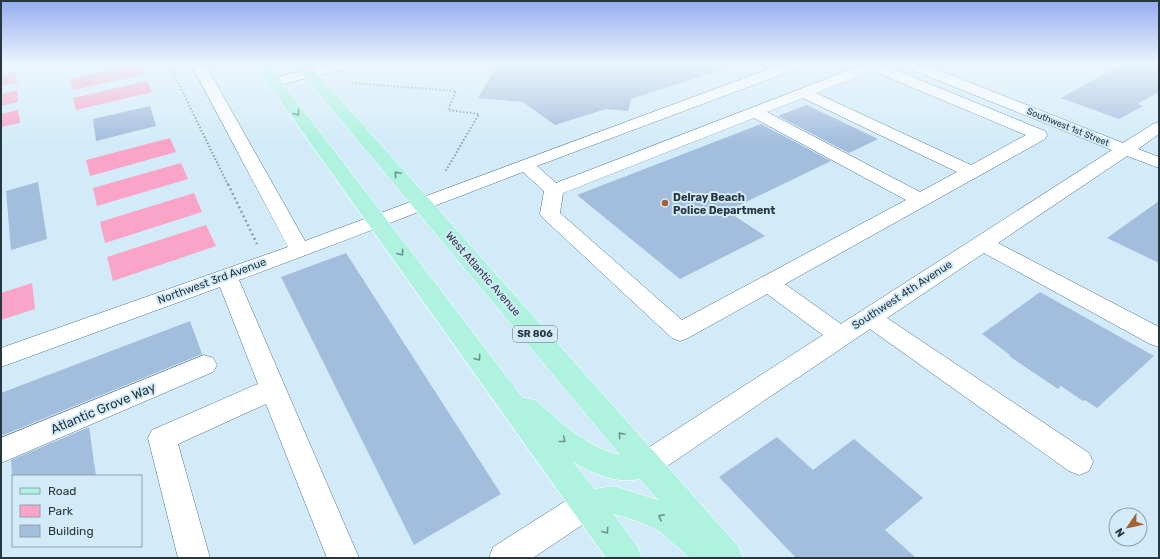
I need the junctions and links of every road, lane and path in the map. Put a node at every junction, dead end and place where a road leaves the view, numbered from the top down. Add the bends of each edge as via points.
1 (182, 90) edge
2 (212, 90) edge
3 (280, 90) edge
4 (323, 90) edge
5 (456, 90) edge
6 (726, 90) edge
7 (811, 90) edge
8 (931, 90) edge
9 (975, 90) edge
10 (803, 93) junction
11 (755, 112) junction
12 (1060, 124) junction
13 (1159, 127) edge
14 (1040, 135) junction
15 (1125, 149) junction
16 (1159, 163) edge
17 (525, 165) junction
18 (971, 172) junction
19 (442, 174) dead end
20 (554, 190) junction
21 (922, 201) junction
22 (422, 203) junction
23 (378, 222) junction
24 (982, 243) junction
25 (259, 250) dead end
26 (300, 250) junction
27 (226, 276) junction
28 (769, 284) junction
29 (869, 317) junction
30 (841, 336) junction
31 (1159, 338) edge
32 (1, 358) edge
33 (204, 365) dead end
34 (273, 389) junction
35 (500, 389) junction
36 (1, 451) edge
37 (1079, 462) dead end
38 (647, 464) junction
39 (586, 505) junction
40 (194, 558) edge
41 (343, 558) edge
42 (505, 558) edge
43 (626, 558) edge
44 (714, 558) edge
45 (727, 558) edge

1 - 25 path
2 - 26 street
3 -> 23 main road
22 -> 4 main road, West Atlantic Avenue / SR 806
5 - 19 path via 448,110 479,114 446,172
6 - 17 street, Northwest 3rd Avenue
7 - 10 street
8 - 14 street
9 - 12 street, Southwest 1st Street
10 - 11 street
10 - 18 street
11 - 20 street
11 - 21 street
12 - 14 street
12 - 15 street, Southwest 1st Street
13 - 15 street, Southwest 4th Avenue
14 - 18 street
15 - 16 street, Southwest 1st Street
15 - 24 street, Southwest 4th Avenue
17 - 20 street
17 - 22 street, Northwest 3rd Avenue
18 - 21 street
20 - 28 street via 550,214 680,332
21 - 28 street
22 - 23 street, Northwest 3rd Avenue
38 -> 22 main road, West Atlantic Avenue / SR 806
23 - 26 street, Northwest 3rd Avenue
23 -> 35 main road
24 - 29 street, Southwest 4th Avenue
24 - 31 street
26 - 27 street, Northwest 3rd Avenue
27 - 32 street, Northwest 3rd Avenue
27 - 34 street
28 - 30 street
29 - 30 street, Southwest 4th Avenue
29 - 37 street
30 - 38 street, Southwest 4th Avenue
33 - 36 street, Atlantic Grove Way
34 - 40 street via 162,438
34 - 41 street
35 -> 38 main road via 575,449 604,464 624,469
35 - 39 main road
38 - 45 main road, West Atlantic Avenue / SR 806
39 - 42 street
39 -> 43 main road
44 -> 39 main road via 670,521 642,508 614,500

